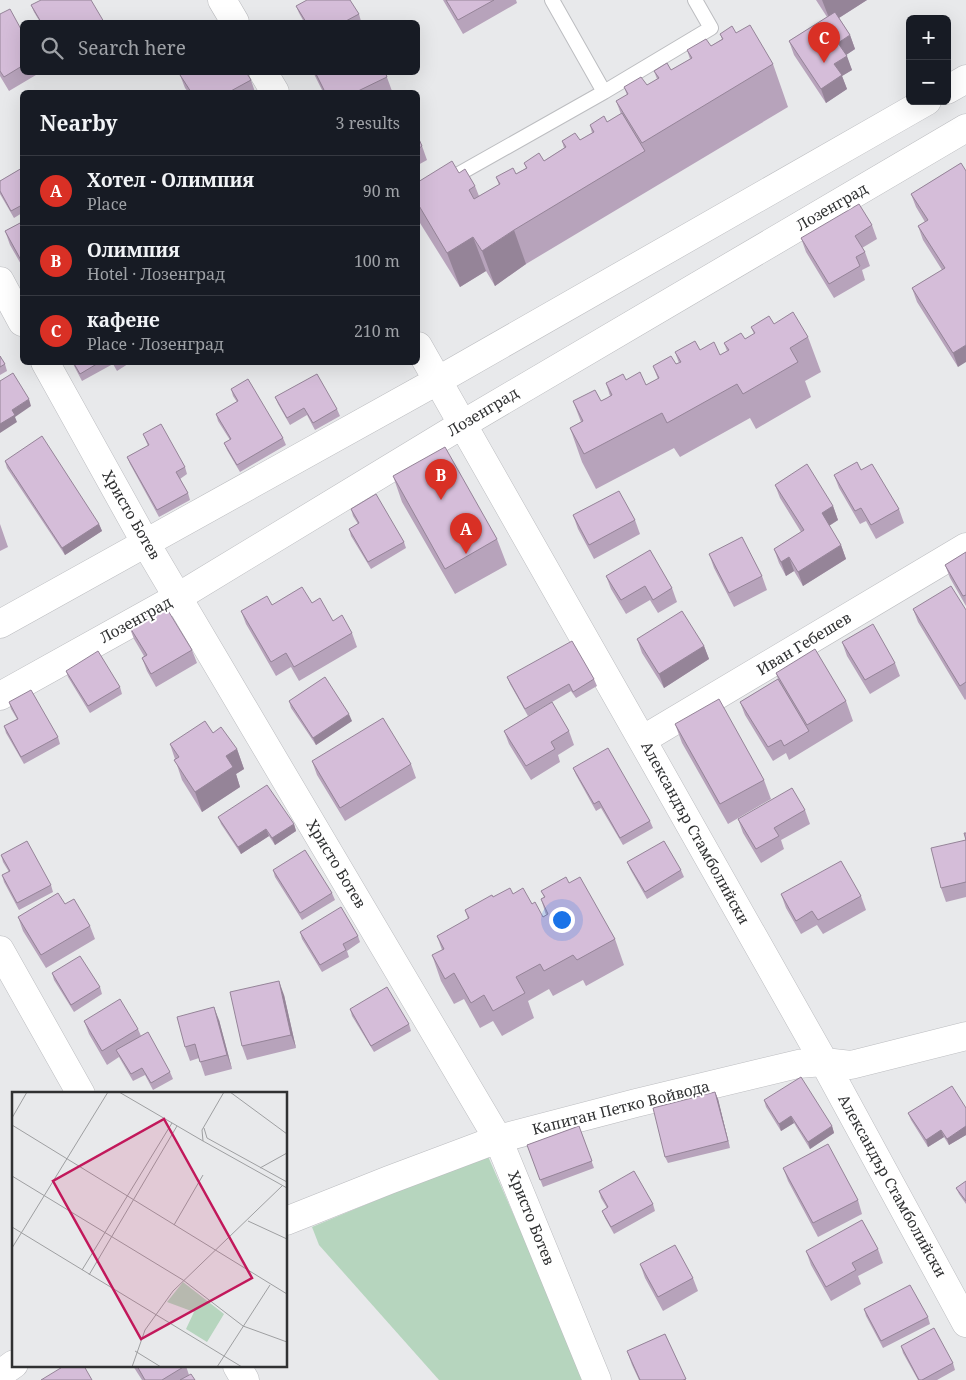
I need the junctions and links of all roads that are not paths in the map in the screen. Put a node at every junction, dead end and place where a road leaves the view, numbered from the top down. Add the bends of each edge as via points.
1 (222, 0) edge
2 (552, 0) edge
3 (695, 0) edge
4 (234, 20) edge
5 (265, 75) edge
6 (966, 79) edge
7 (951, 88) edge
8 (274, 90) edge
9 (604, 92) junction
10 (920, 105) edge
11 (966, 128) edge
12 (420, 196) edge
13 (0, 281) edge
14 (20, 318) edge
15 (420, 350) edge
16 (47, 365) edge
17 (437, 381) junction
18 (463, 424) junction
19 (145, 542) junction
20 (966, 547) edge
21 (178, 597) junction
22 (0, 624) edge
23 (0, 696) edge
24 (642, 740) junction
25 (0, 950) edge
26 (966, 1036) edge
27 (824, 1062) junction
28 (80, 1092) edge
29 (498, 1139) junction
30 (288, 1219) edge
31 (966, 1322) edge
32 (12, 1365) edge
33 (238, 1368) edge
34 (0, 1374) edge
35 (245, 1380) edge
36 (597, 1380) edge

1 - 4 street
2 - 9 lane
3 - 9 lane via 711,28
5 - 8 street
6 - 7 street
9 - 12 lane
10 - 17 street
11 - 18 street, Лозенград
13 - 14 street
15 - 17 street, Александър Стамболийски
16 - 19 street, Христо Ботев
17 - 18 street, Александър Стамболийски
17 - 19 street
18 - 21 street, Лозенград
18 - 24 street, Александър Стамболийски
19 - 21 street, Христо Ботев
19 - 22 street
20 - 24 street, Иван Гебешев
21 - 23 street, Лозенград
21 - 29 street, Христо Ботев
24 - 27 street, Александър Стамболийски
25 - 28 street
26 - 27 street, Капитан Петко Войвода via 851,1065
27 - 29 street, Капитан Петко Войвода via 788,1066
27 - 31 street, Александър Стамболийски
29 - 30 street, Капитан Петко Войвода
29 - 36 street, Христо Ботев
32 - 34 street
33 - 35 street

